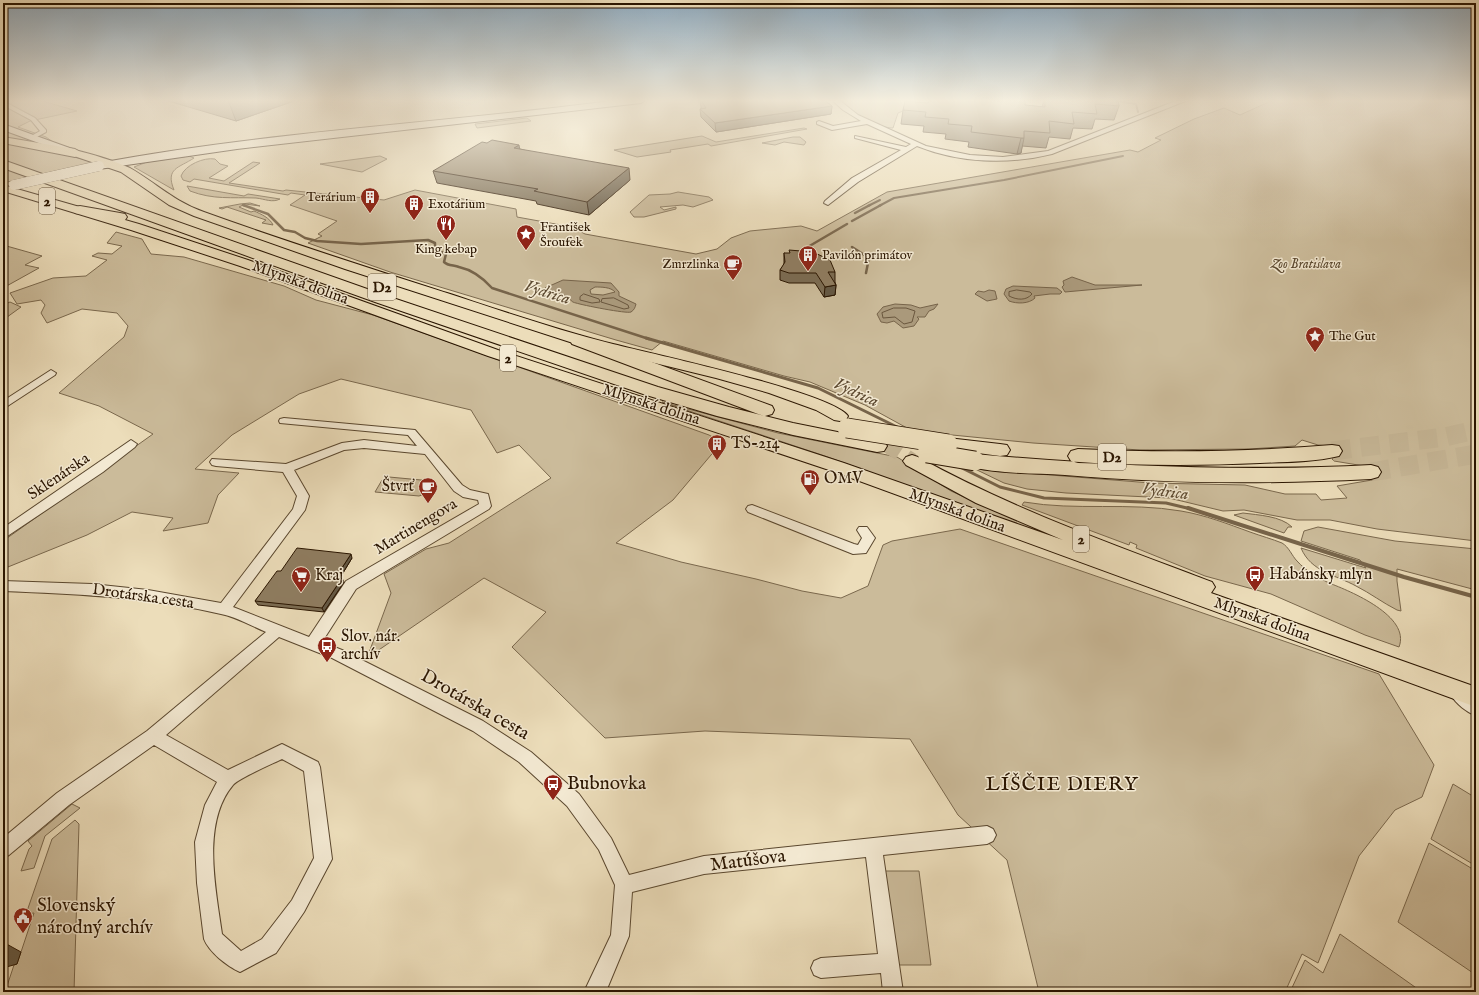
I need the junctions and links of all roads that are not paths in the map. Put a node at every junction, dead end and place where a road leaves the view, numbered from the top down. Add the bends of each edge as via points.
1 (39, 146) edge
2 (58, 146) edge
3 (237, 146) edge
4 (894, 146) edge
5 (913, 146) edge
6 (924, 146) edge
7 (1065, 146) edge
8 (908, 150) junction
9 (75, 153) junction
10 (3, 155) edge
11 (102, 163) junction
12 (3, 164) edge
13 (128, 165) junction
14 (6, 189) edge
15 (828, 203) dead end
16 (80, 210) junction
17 (241, 249) junction
18 (578, 340) junction
19 (51, 372) dead end
20 (3, 406) edge
21 (765, 410) junction
22 (284, 421) dead end
23 (844, 422) junction
24 (131, 444) dead end
25 (1332, 451) tunnel mouth
26 (428, 452) junction
27 (912, 461) tunnel mouth
28 (216, 462) dead end
29 (287, 468) junction
30 (1371, 472) tunnel mouth
31 (752, 509) dead end
32 (863, 530) dead end
33 (3, 534) edge
34 (3, 586) edge
35 (224, 609) junction
36 (278, 630) junction
37 (313, 643) junction
38 (1432, 670) junction
39 (1476, 685) edge
40 (1454, 690) junction
41 (1476, 698) edge
42 (1476, 709) edge
43 (153, 736) junction
44 (228, 779) junction
45 (987, 835) dead end
46 (873, 846) junction
47 (3, 849) edge
48 (624, 885) junction
49 (889, 963) junction
50 (821, 968) dead end
51 (594, 992) edge
52 (893, 992) edge

1 - 9 highway
2 - 9 street, Mlynská dolina
3 - 13 street via 150,158
4 - 8 street
5 - 8 street
6 - 7 street via 973,157 1016,158 1040,156
8 - 15 street via 854,180
9 - 11 main road, Mlynská dolina / 2
10 - 21 highway, D2 via 626,371
11 - 13 main road, Mlynská dolina / 2
11 - 14 street, bridge
12 - 17 highway, D2
13 - 18 main road, Mlynská dolina / 2 via 173,203 198,214 348,266
14 - 16 main road, Mlynská dolina / 2
16 - 17 highway via 109,214
16 - 40 main road, Mlynská dolina / 2 via 244,263 507,357 838,467
17 - 30 highway, D2, bridge via 652,391 793,429 877,446 975,460 1103,472 1222,477
18 - 21 highway
18 - 23 main road, Mlynská dolina / 2 via 774,390 822,407
19 - 20 street
21 - 23 highway, D2
22 - 26 street, Martinengova via 411,432
23 - 25 highway, D2, bridge via 948,444 1079,456 1156,459 1247,458
24 - 33 street, Sklenárska via 99,469
26 - 29 street via 364,444 342,447
26 - 37 street, Martinengova via 458,488 467,494 484,497 484,506 351,585
27 - 38 main road, Mlynská dolina / 2 via 971,494 1010,511 1255,606
28 - 29 street
29 - 35 street via 303,496 299,510
31 - 32 street via 853,549 861,550 869,538
34 - 35 street, Drotárska cesta via 148,595
35 - 36 street, Drotárska cesta
36 - 37 street, Drotárska cesta
36 - 43 street
37 - 48 street, Drotárska cesta via 478,726 525,757 573,800 604,844
38 - 39 main road, Mlynská dolina / 2
38 - 40 main road
40 - 41 main road, Mlynská dolina / 2
40 - 42 street
43 - 44 street
43 - 47 street via 63,799
44 - 44 street via 282,751 312,767 323,859 298,906 269,946 240,962 212,939 206,883 204,842 213,805
45 - 46 street, Matúšova
46 - 48 street, Matúšova via 704,865
46 - 49 street
48 - 51 street via 620,936
49 - 50 street
49 - 52 street

